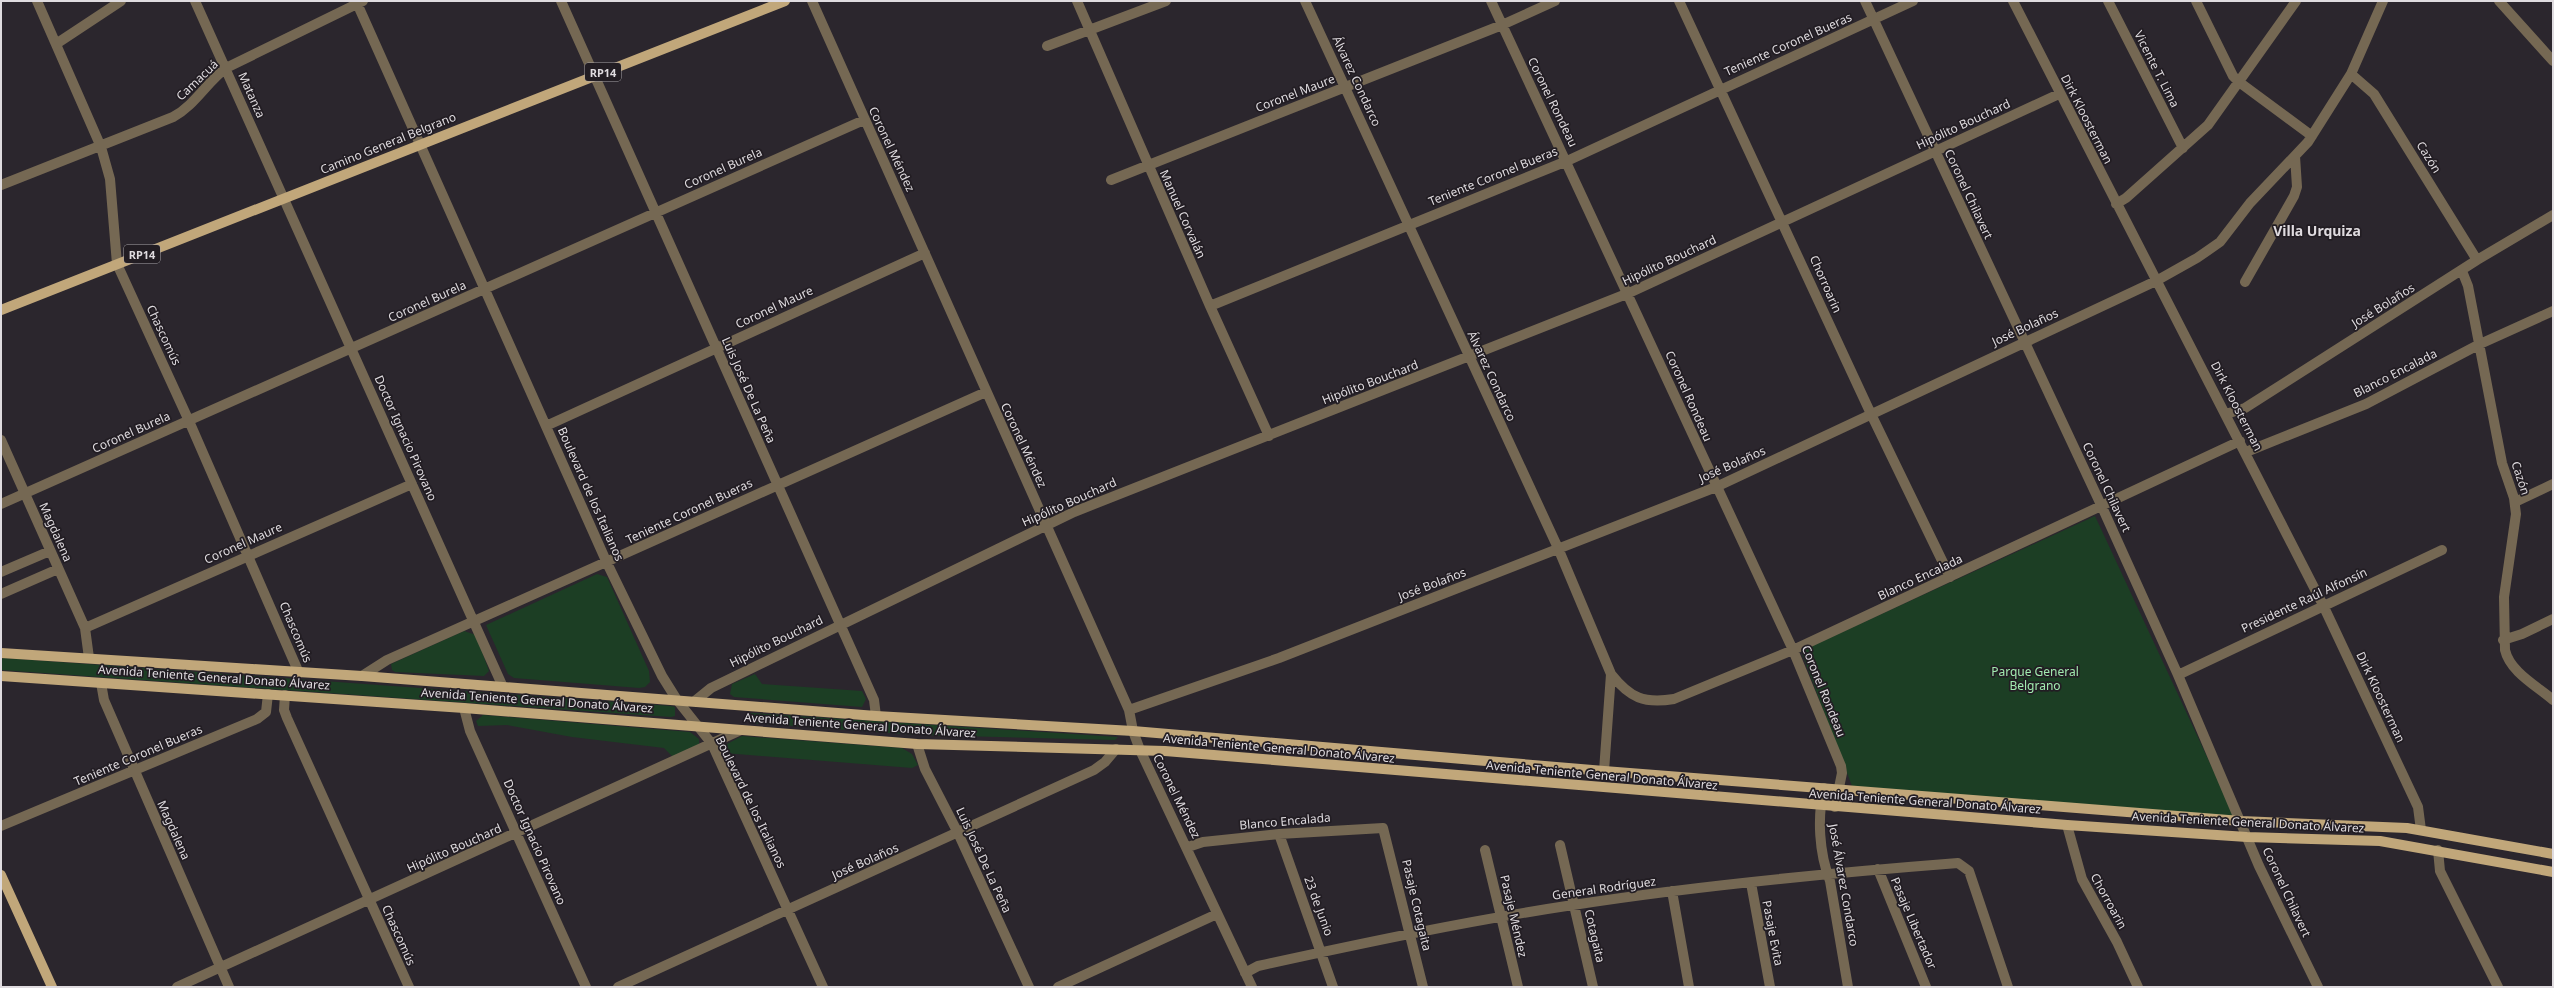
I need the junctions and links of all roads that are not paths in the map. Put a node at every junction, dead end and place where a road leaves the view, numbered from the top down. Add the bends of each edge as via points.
1 (37, 1) edge
2 (121, 1) edge
3 (195, 1) edge
4 (561, 1) edge
5 (785, 1) edge
6 (812, 1) edge
7 (1077, 1) edge
8 (1166, 1) edge
9 (1305, 1) edge
10 (1491, 1) edge
11 (1555, 1) edge
12 (1679, 1) edge
13 (1865, 1) edge
14 (1913, 1) edge
15 (2013, 1) edge
16 (2108, 1) edge
17 (2197, 1) edge
18 (2296, 1) edge
19 (2383, 1) edge
20 (2499, 1) edge
21 (358, 2) edge
22 (1874, 19) junction
23 (1502, 25) junction
24 (1090, 31) junction
25 (56, 44) junction
26 (1047, 46) dead end
27 (2553, 61) edge
28 (226, 68) junction
29 (2352, 74) junction
30 (594, 76) junction
31 (2239, 82) junction
32 (1346, 87) junction
33 (1719, 90) junction
34 (2059, 94) junction
35 (864, 120) junction
36 (2312, 136) junction
37 (421, 144) junction
38 (101, 147) junction
39 (2182, 148) junction
40 (1934, 151) junction
41 (2295, 156) junction
42 (1567, 161) junction
43 (1148, 165) junction
44 (1111, 180) dead end
45 (1, 185) edge
46 (284, 199) junction
47 (2116, 204) junction
48 (655, 213) junction
49 (2553, 215) edge
50 (1783, 222) junction
51 (1409, 224) junction
52 (925, 252) junction
53 (2478, 260) junction
54 (117, 264) junction
55 (2462, 271) junction
56 (2156, 281) junction
57 (2245, 282) dead end
58 (485, 289) junction
59 (1629, 293) junction
60 (1210, 306) junction
61 (1, 310) edge
62 (2553, 311) edge
63 (2024, 342) junction
64 (2480, 344) junction
65 (716, 348) junction
66 (352, 349) junction
67 (1469, 357) junction
68 (986, 392) junction
69 (1871, 414) junction
70 (2226, 414) junction
71 (189, 421) junction
72 (546, 426) junction
73 (1269, 436) junction
74 (1, 440) edge
75 (2240, 441) junction
76 (2246, 452) junction
77 (412, 484) junction
78 (777, 484) junction
79 (2553, 484) edge
80 (1716, 486) junction
81 (24, 494) junction
82 (2515, 502) junction
83 (1, 504) edge
84 (2102, 507) junction
85 (1047, 525) junction
86 (1558, 548) junction
87 (2442, 550) dead end
88 (50, 551) junction
89 (248, 555) junction
90 (607, 563) junction
91 (58, 569) junction
92 (1, 572) edge
93 (1950, 577) junction
94 (1, 594) edge
95 (2323, 605) junction
96 (2553, 618) edge
97 (474, 621) junction
98 (841, 624) junction
99 (85, 628) junction
100 (2504, 640) junction
101 (1793, 650) junction
102 (1, 653) edge
103 (89, 658) junction
104 (299, 673) junction
105 (1611, 674) junction
106 (2178, 675) junction
107 (1, 676) edge
108 (362, 676) junction
109 (101, 683) junction
110 (503, 687) junction
111 (268, 694) junction
112 (285, 695) junction
113 (677, 700) junction
114 (2553, 700) edge
115 (695, 701) junction
116 (464, 708) junction
117 (1130, 710) junction
118 (284, 711) junction
119 (266, 712) junction
120 (876, 716) junction
121 (697, 726) junction
122 (741, 730) junction
123 (1133, 731) junction
124 (712, 744) junction
125 (917, 744) junction
126 (1116, 749) junction
127 (1140, 750) junction
128 (134, 771) junction
129 (1604, 771) junction
130 (1824, 788) junction
131 (1839, 790) junction
132 (1820, 806) junction
133 (1835, 807) junction
134 (2241, 821) junction
135 (2067, 825) junction
136 (1, 826) edge
137 (1385, 829) joint
138 (2421, 830) junction
139 (518, 833) junction
140 (958, 833) junction
141 (1280, 834) junction
142 (2247, 837) junction
143 (1560, 845) dead end
144 (1188, 847) junction
145 (1485, 850) dead end
146 (2438, 850) junction
147 (2553, 854) edge
148 (1878, 869) junction
149 (2553, 872) edge
150 (1827, 874) junction
151 (1, 875) edge
152 (1750, 883) junction
153 (1672, 891) junction
154 (369, 901) junction
155 (1574, 905) junction
156 (788, 910) junction
157 (1217, 914) junction
158 (1501, 917) junction
159 (1410, 933) junction
160 (1322, 952) junction
161 (220, 967) junction
162 (1245, 973) junction
163 (52, 987) edge
164 (177, 987) edge
165 (229, 987) edge
166 (408, 987) edge
167 (586, 987) edge
168 (618, 987) edge
169 (823, 987) edge
170 (1029, 987) edge
171 (1058, 987) edge
172 (1252, 987) edge
173 (1333, 987) edge
174 (1423, 987) edge
175 (1518, 987) edge
176 (1593, 987) edge
177 (1689, 987) edge
178 (1770, 987) edge
179 (1848, 987) edge
180 (1926, 987) edge
181 (2008, 987) edge
182 (2138, 987) edge
183 (2318, 987) edge
184 (2498, 987) edge

1 - 25 street, Chascomús
2 - 25 street
3 - 28 street, Matanza
4 - 30 street, Luis José De La Peña
5 - 30 main road, Camino General Belgrano / RP14
6 - 35 street, Coronel Méndez
7 - 24 street, Manuel Corvalán
8 - 24 street
9 - 32 street, Álvarez Condarco
10 - 23 street, Coronel Rondeau
11 - 23 street, Coronel Maure
12 - 33 street, Chorroarin
13 - 22 street, Coronel Chilavert
14 - 22 street, Teniente Coronel Bueras
15 - 34 street, Dirk Kloosterman
16 - 39 street, Vicente T. Lima
17 - 31 street
18 - 31 street
19 - 29 street, José Bolaños
20 - 27 street
21 - 28 street, Camacuá
21 - 37 street, Boulevard de los Italianos
22 - 33 street, Teniente Coronel Bueras
22 - 40 street, Coronel Chilavert
23 - 32 street, Coronel Maure
23 - 42 street, Coronel Rondeau
24 - 26 street
24 - 43 street, Manuel Corvalán
25 - 38 street, Chascomús
28 - 38 street, Camacuá via 183,111
28 - 46 street, Matanza
29 - 36 street, José Bolaños
29 - 53 street, Cazón via 2374,94
30 - 37 main road, Camino General Belgrano / RP14
30 - 48 street, Luis José De La Peña
31 - 36 street
31 - 39 street via 2208,125
32 - 43 street, Coronel Maure
32 - 51 street, Álvarez Condarco
33 - 42 street, Teniente Coronel Bueras
33 - 50 street, Chorroarin
34 - 40 street, Hipólito Bouchard
34 - 47 street, Dirk Kloosterman
35 - 48 street, Coronel Burela
35 - 52 street, Coronel Méndez
36 - 41 street, José Bolaños
37 - 46 main road, Camino General Belgrano / RP14
37 - 58 street, Boulevard de los Italianos
38 - 45 street, Camacuá
38 - 54 street, Chascomús via 110,179
39 - 47 street
40 - 50 street, Hipólito Bouchard
40 - 63 street, Coronel Chilavert
41 - 56 street, José Bolaños via 2250,203 2220,242
41 - 57 street via 2297,187 2294,196
42 - 51 street, Teniente Coronel Bueras
42 - 59 street, Coronel Rondeau
43 - 44 street, Coronel Maure
43 - 60 street, Manuel Corvalán
46 - 54 main road, Camino General Belgrano / RP14
46 - 66 street, Doctor Ignacio Pirovano
47 - 56 street, Dirk Kloosterman
48 - 58 street, Coronel Burela
48 - 65 street, Luis José De La Peña
49 - 53 street, José Bolaños
50 - 59 street, Hipólito Bouchard
50 - 69 street, Chorroarin
51 - 60 street, Teniente Coronel Bueras
51 - 67 street, Álvarez Condarco
52 - 65 street, Coronel Maure
52 - 68 street, Coronel Méndez
53 - 55 street, José Bolaños
54 - 61 main road, Camino General Belgrano / RP14
54 - 71 street, Chascomús
55 - 64 street, Cazón via 2468,286
55 - 70 street, José Bolaños via 2245,408
56 - 63 street, José Bolaños
56 - 70 street, Dirk Kloosterman
58 - 66 street, Coronel Burela
58 - 72 street, Boulevard de los Italianos
59 - 67 street, Hipólito Bouchard
59 - 80 street, Coronel Rondeau
60 - 73 street, Manuel Corvalán
62 - 64 street, Blanco Encalada
63 - 69 street, José Bolaños
63 - 84 street, Coronel Chilavert
64 - 76 street, Blanco Encalada via 2366,404
64 - 82 street, Cazón via 2502,462
65 - 72 street, Coronel Maure
65 - 78 street, Luis José De La Peña
66 - 71 street, Coronel Burela
66 - 77 street, Doctor Ignacio Pirovano
67 - 73 street, Hipólito Bouchard
67 - 86 street, Álvarez Condarco
68 - 78 street, Teniente Coronel Bueras
68 - 85 street, Coronel Méndez
69 - 80 street, José Bolaños
69 - 93 street, Chorroarin
70 - 75 street, Dirk Kloosterman
71 - 81 street, Coronel Burela
71 - 89 street, Chascomús
72 - 90 street, Boulevard de los Italianos
73 - 85 street, Hipólito Bouchard via 1074,512
74 - 81 street, Magdalena
75 - 76 street, Dirk Kloosterman
75 - 84 street, Blanco Encalada
76 - 95 street, Dirk Kloosterman
77 - 89 street, Coronel Maure
77 - 97 street, Doctor Ignacio Pirovano
78 - 90 street, Teniente Coronel Bueras
78 - 98 street, Luis José De La Peña
79 - 82 street
80 - 86 street, José Bolaños
80 - 101 street, Coronel Rondeau
81 - 83 street, Coronel Burela
81 - 88 street, Magdalena
82 - 100 street, Cazón via 2516,514 2504,597
84 - 93 street, Blanco Encalada
84 - 106 street, Coronel Chilavert
85 - 98 street, Hipólito Bouchard
85 - 117 street, Coronel Méndez
86 - 105 street, Álvarez Condarco
86 - 117 street, José Bolaños via 1280,658
87 - 95 street, Presidente Raúl Alfonsín
88 - 91 street, Magdalena
88 - 92 street
89 - 99 street, Coronel Maure
89 - 104 street, Chascomús
90 - 97 street, Teniente Coronel Bueras
90 - 113 street, Boulevard de los Italianos via 662,676
91 - 94 street
91 - 99 street, Magdalena
93 - 101 street, Blanco Encalada
95 - 106 street, Presidente Raúl Alfonsín
95 - 138 street, Dirk Kloosterman via 2418,807
96 - 100 street
97 - 108 street, Teniente Coronel Bueras via 387,660
97 - 110 street, Doctor Ignacio Pirovano
98 - 115 street, Hipólito Bouchard via 705,691
98 - 120 street, Luis José De La Peña via 874,700
99 - 103 street, Magdalena
100 - 114 street, Cazón via 2507,659 2511,664
101 - 105 street, Blanco Encalada via 1674,699 1659,702 1644,700 1632,694
101 - 131 street, Coronel Rondeau via 1841,766
102 - 103 main road, Avenida Teniente General Donato Álvarez
103 - 104 main road, Avenida Teniente General Donato Álvarez
104 - 108 main road, Avenida Teniente General Donato Álvarez
105 - 129 street, Álvarez Condarco
106 - 134 street, Coronel Chilavert
107 - 109 main road, Avenida Teniente General Donato Álvarez
108 - 110 main road, Avenida Teniente General Donato Álvarez
109 - 111 main road, Avenida Teniente General Donato Álvarez
109 - 128 street, Magdalena via 104,700
110 - 113 main road, Avenida Teniente General Donato Álvarez
111 - 112 main road, Avenida Teniente General Donato Álvarez
111 - 119 street
112 - 116 main road, Avenida Teniente General Donato Álvarez
112 - 118 street, Chascomús
113 - 115 main road, Avenida Teniente General Donato Álvarez
113 - 121 street, Boulevard de los Italianos
115 - 120 main road, Avenida Teniente General Donato Álvarez
116 - 121 main road, Avenida Teniente General Donato Álvarez
116 - 139 street, Doctor Ignacio Pirovano via 470,731
117 - 123 street, Coronel Méndez
118 - 119 street
118 - 154 street, Chascomús
119 - 128 street, Teniente Coronel Bueras via 257,719
120 - 123 main road, Avenida Teniente General Donato Álvarez
121 - 122 main road, Avenida Teniente General Donato Álvarez
121 - 124 street, Boulevard de los Italianos
122 - 124 street, Hipólito Bouchard
122 - 125 main road, Avenida Teniente General Donato Álvarez
123 - 127 street, Coronel Méndez
123 - 129 main road, Avenida Teniente General Donato Álvarez
124 - 139 street, Hipólito Bouchard
124 - 156 street, Boulevard de los Italianos
125 - 126 main road, Avenida Teniente General Donato Álvarez
125 - 140 street, Luis José De La Peña via 925,768
126 - 127 main road, Avenida Teniente General Donato Álvarez
126 - 140 street, José Bolaños via 1094,770
127 - 132 main road, Avenida Teniente General Donato Álvarez
127 - 144 street, Coronel Méndez
128 - 136 street, Teniente Coronel Bueras
128 - 161 street, Magdalena
129 - 130 main road, Avenida Teniente General Donato Álvarez
130 - 131 main road, Avenida Teniente General Donato Álvarez
130 - 132 street, José Álvarez Condarco
131 - 133 street, Coronel Rondeau
131 - 134 main road, Avenida Teniente General Donato Álvarez
132 - 133 main road, Avenida Teniente General Donato Álvarez
132 - 150 street, José Álvarez Condarco
133 - 135 main road, Avenida Teniente General Donato Álvarez
134 - 138 main road, Avenida Teniente General Donato Álvarez
134 - 142 street, Coronel Chilavert
135 - 142 main road, Avenida Teniente General Donato Álvarez
135 - 182 street, Chorroarin via 2080,874
137 - 141 street, Blanco Encalada via 1380,826
137 - 159 street, Pasaje Cotagaita
138 - 147 main road, Avenida Teniente General Donato Álvarez
139 - 154 street, Hipólito Bouchard
139 - 167 street, Doctor Ignacio Pirovano
140 - 156 street, José Bolaños
140 - 170 street, Luis José De La Peña
141 - 144 street, Blanco Encalada via 1203,842
141 - 160 street, 23 de Junio
142 - 146 main road, Avenida Teniente General Donato Álvarez via 2380,841
142 - 183 street, Coronel Chilavert
143 - 155 street, Cotagaita
144 - 157 street, Coronel Méndez
145 - 158 street, Pasaje Méndez
146 - 149 main road, Avenida Teniente General Donato Álvarez
146 - 184 street via 2440,871
148 - 150 street, General Rodríguez
148 - 180 street, Pasaje Libertador
148 - 181 street, General Rodríguez via 1958,862 1969,871
150 - 152 street, General Rodríguez
150 - 179 street, José Álvarez Condarco
151 - 163 main road
152 - 153 street, General Rodríguez
152 - 178 street, Pasaje Evita
153 - 155 street, General Rodríguez
153 - 177 street
154 - 161 street, Hipólito Bouchard
154 - 166 street, Chascomús
155 - 158 street, General Rodríguez
155 - 176 street, Cotagaita
156 - 168 street, José Bolaños
156 - 169 street, Boulevard de los Italianos
157 - 162 street, Coronel Méndez
157 - 171 street
158 - 159 street, General Rodríguez
158 - 175 street, Pasaje Méndez
159 - 160 street, General Rodríguez
159 - 174 street, Pasaje Cotagaita
160 - 162 street, General Rodríguez via 1258,966
160 - 173 street, 23 de Junio
161 - 164 street, Hipólito Bouchard
161 - 165 street, Magdalena
162 - 172 street, Coronel Méndez

